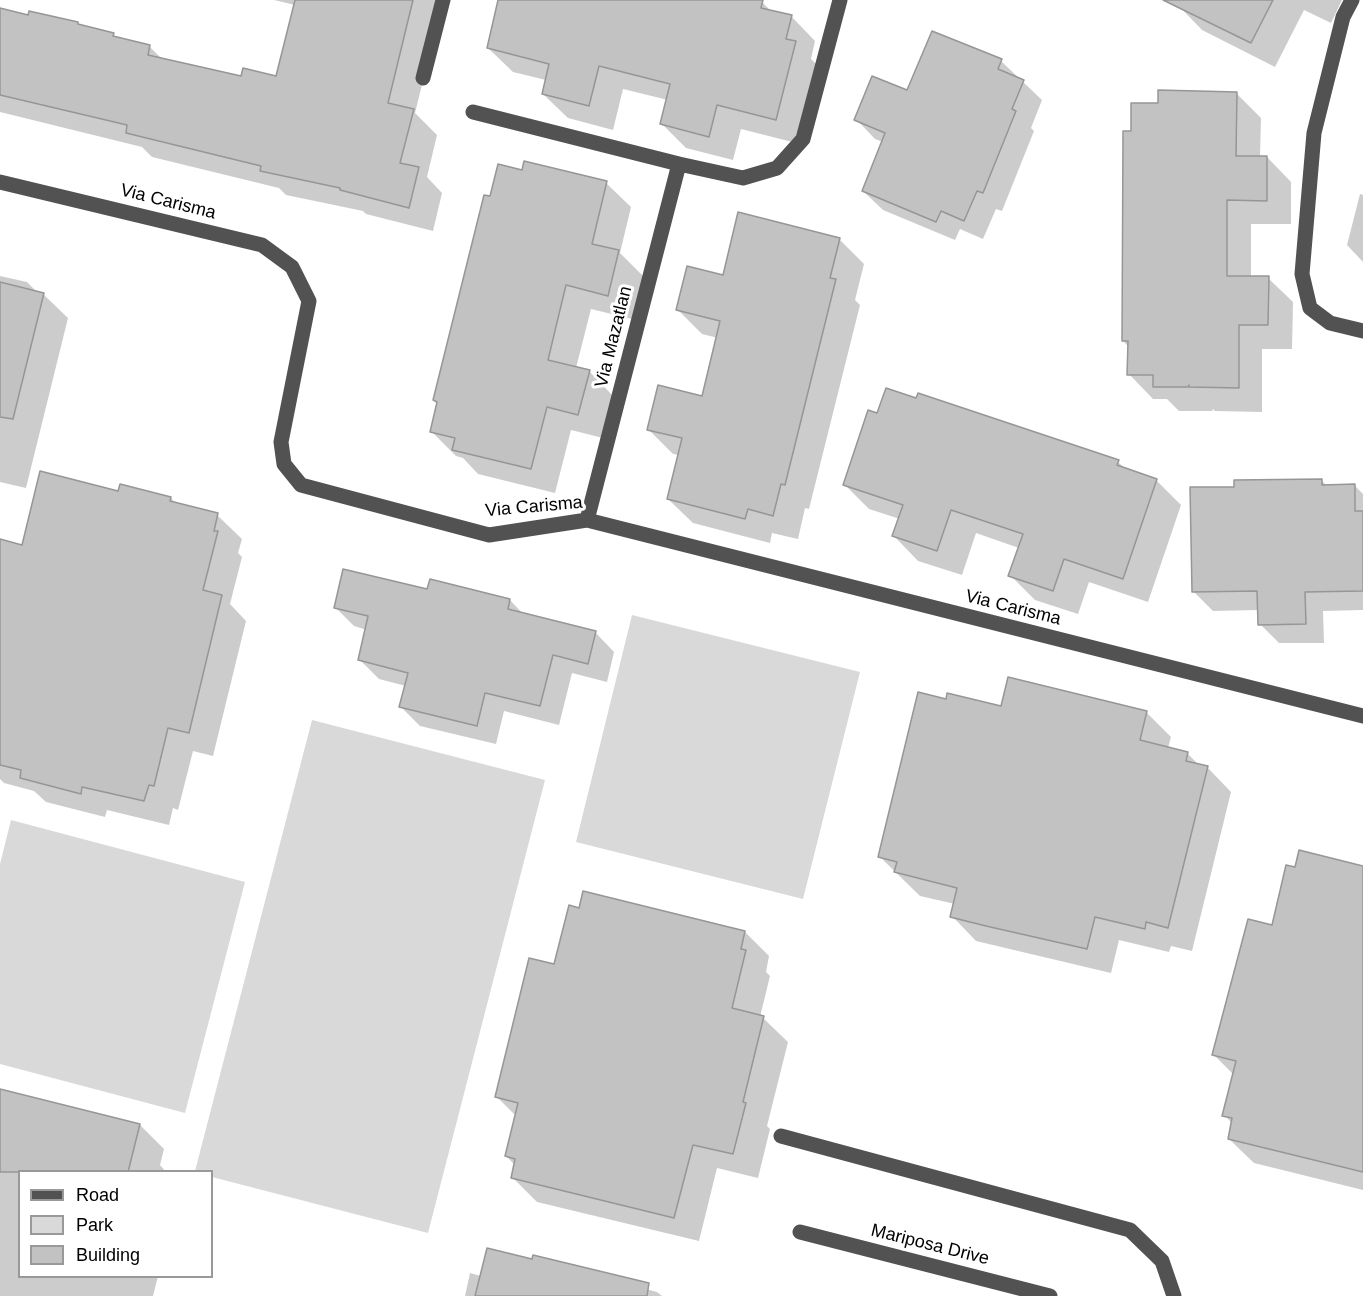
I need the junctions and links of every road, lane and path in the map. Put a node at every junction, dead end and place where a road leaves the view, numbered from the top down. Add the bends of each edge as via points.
1 (443, 0) edge
2 (840, 0) edge
3 (1352, 0) edge
4 (423, 78) dead end
5 (473, 112) dead end
6 (679, 164) junction
7 (0, 182) edge
8 (1363, 331) edge
9 (587, 520) junction
10 (1363, 716) edge
11 (782, 1136) dead end
12 (800, 1232) dead end
13 (1050, 1296) edge
14 (1174, 1296) edge

1 - 4 street
2 - 6 street via 803,139 777,168 743,178
3 - 8 street via 1343,17 1314,134 1302,274 1310,308 1330,323
5 - 6 street
6 - 9 street, Via Mazatlan
7 - 9 street, Via Carisma via 262,245 292,267 309,301 281,442 284,464 302,485 489,535
9 - 10 street, Via Carisma
11 - 14 street via 1130,1230 1162,1261
12 - 13 street, Mariposa Drive

